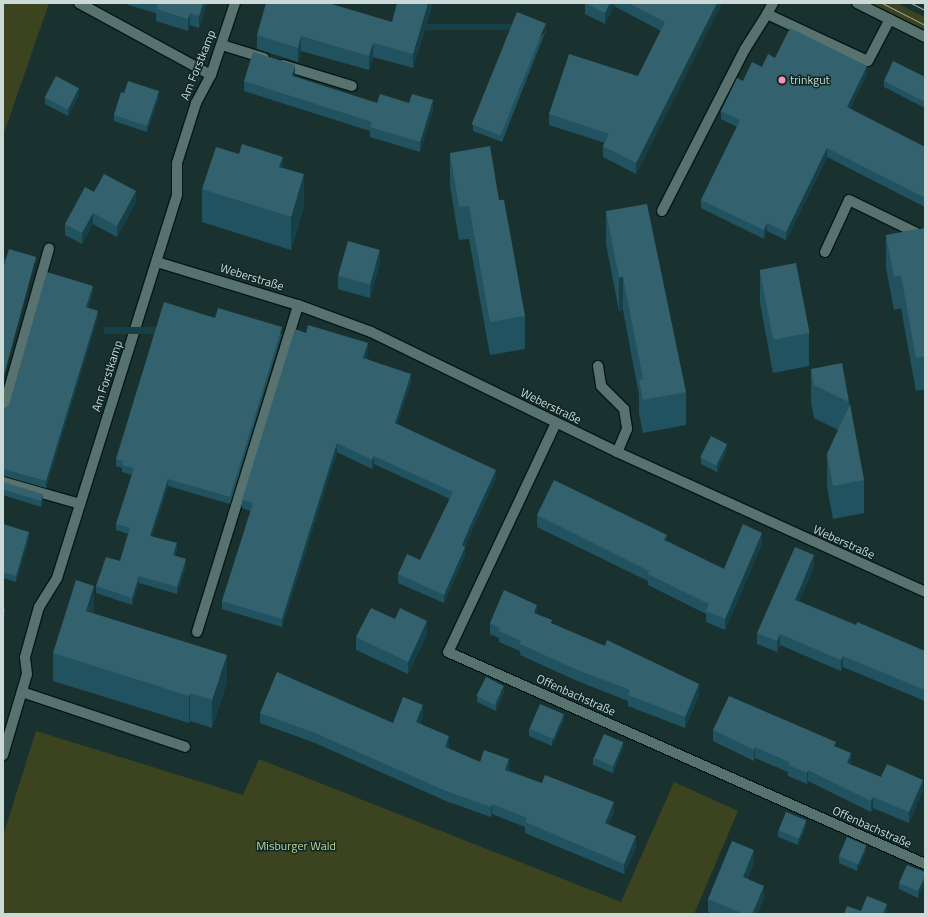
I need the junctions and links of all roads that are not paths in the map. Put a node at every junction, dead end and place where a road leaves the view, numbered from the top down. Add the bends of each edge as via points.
1 (79, 3) edge
2 (235, 3) edge
3 (773, 3) edge
4 (857, 3) edge
5 (767, 14) junction
6 (890, 19) junction
7 (925, 37) edge
8 (222, 45) junction
9 (211, 75) junction
10 (352, 86) dead end
11 (662, 210) dead end
12 (925, 237) edge
13 (49, 248) dead end
14 (825, 252) dead end
15 (157, 262) junction
16 (298, 305) junction
17 (598, 366) dead end
18 (3, 410) edge
19 (556, 423) junction
20 (617, 452) junction
21 (3, 482) edge
22 (80, 504) junction
23 (925, 592) edge
24 (197, 632) dead end
25 (22, 692) junction
26 (184, 747) dead end
27 (3, 755) edge
28 (925, 864) edge

1 - 9 street
2 - 8 street, Am Forstkamp
3 - 5 street
4 - 6 street
5 - 6 street via 868,62
5 - 11 street via 745,49
6 - 7 street
8 - 9 street, Am Forstkamp
8 - 10 street
9 - 15 street, Am Forstkamp via 196,103 177,163 177,194
12 - 14 street via 849,200
13 - 18 street
15 - 16 street, Weberstraße
15 - 22 street, Am Forstkamp
16 - 19 street, Weberstraße via 371,332
16 - 24 street
17 - 20 street via 602,386 624,409 628,429
19 - 20 street, Weberstraße
19 - 28 street, Offenbachstraße via 448,652
20 - 23 street, Weberstraße
21 - 22 street
22 - 25 street, Am Forstkamp via 56,578 39,607 24,657 27,674
25 - 26 street
25 - 27 street, Am Forstkamp

